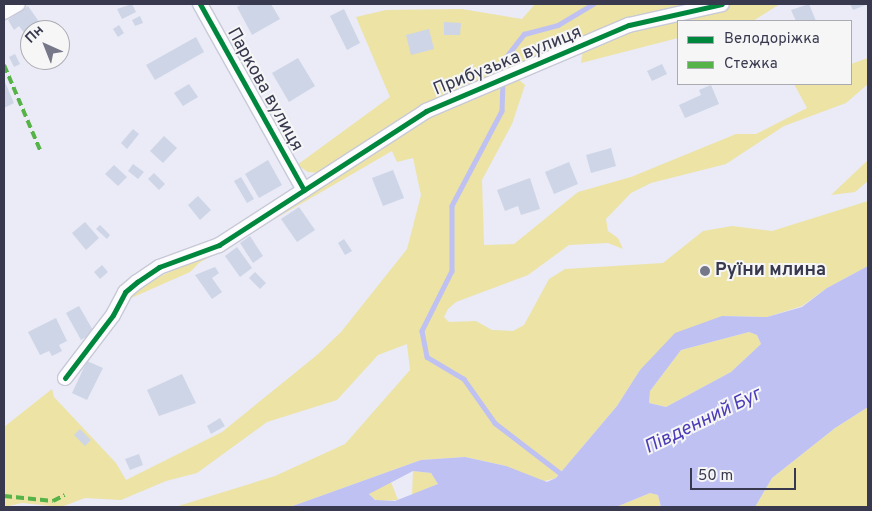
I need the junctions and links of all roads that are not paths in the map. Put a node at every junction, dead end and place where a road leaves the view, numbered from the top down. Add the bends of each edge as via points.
1 (18, 4) edge
2 (200, 4) edge
3 (722, 4) edge
4 (4, 12) edge
5 (304, 190) junction
6 (65, 378) dead end

1 - 4 street
2 - 5 street, Паркова вулиця
3 - 5 street, Прибузька вулиця via 680,16 641,21 495,80 426,111
5 - 6 street, Прибузька вулиця via 212,249 167,264 125,292 113,315

